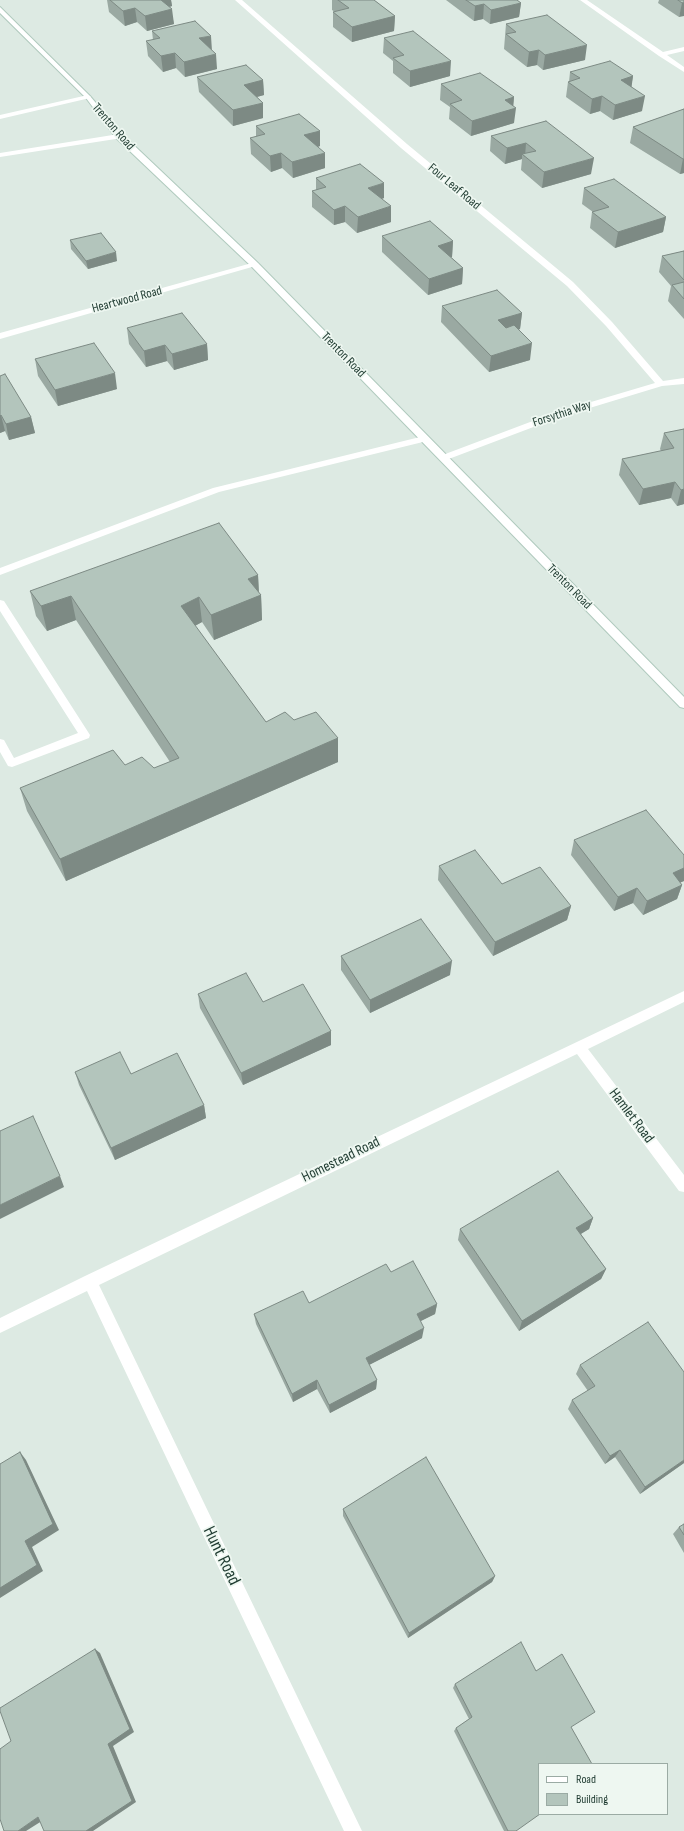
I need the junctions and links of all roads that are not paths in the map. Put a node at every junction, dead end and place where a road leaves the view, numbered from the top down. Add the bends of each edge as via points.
1 (238, 0) edge
2 (583, 0) edge
3 (0, 9) edge
4 (684, 49) edge
5 (661, 55) junction
6 (684, 70) edge
7 (88, 97) junction
8 (0, 117) edge
9 (119, 136) junction
10 (0, 155) edge
11 (255, 265) junction
12 (0, 336) edge
13 (684, 380) edge
14 (661, 384) junction
15 (424, 439) junction
16 (443, 458) junction
17 (0, 572) edge
18 (0, 603) edge
19 (684, 704) edge
20 (0, 743) edge
21 (684, 996) edge
22 (578, 1046) junction
23 (684, 1186) edge
24 (90, 1281) junction
25 (0, 1326) edge
26 (353, 1831) edge

1 - 14 street, Four Leaf Road via 404,146 570,284
2 - 5 street
3 - 7 street, Trenton Road
4 - 5 street
5 - 6 street
7 - 8 street
7 - 9 street, Trenton Road
9 - 10 street
9 - 11 street, Trenton Road
11 - 12 street, Heartwood Road
11 - 15 street, Trenton Road
13 - 14 street, Forsythia Way
14 - 16 street, Forsythia Way via 556,415
15 - 16 street, Trenton Road
15 - 17 street via 216,490
16 - 19 street, Trenton Road
18 - 20 street via 85,735 12,763
21 - 22 street, Homestead Road
22 - 23 street, Hamlet Road
22 - 24 street, Homestead Road
24 - 25 street, Homestead Road
24 - 26 street, Hunt Road

